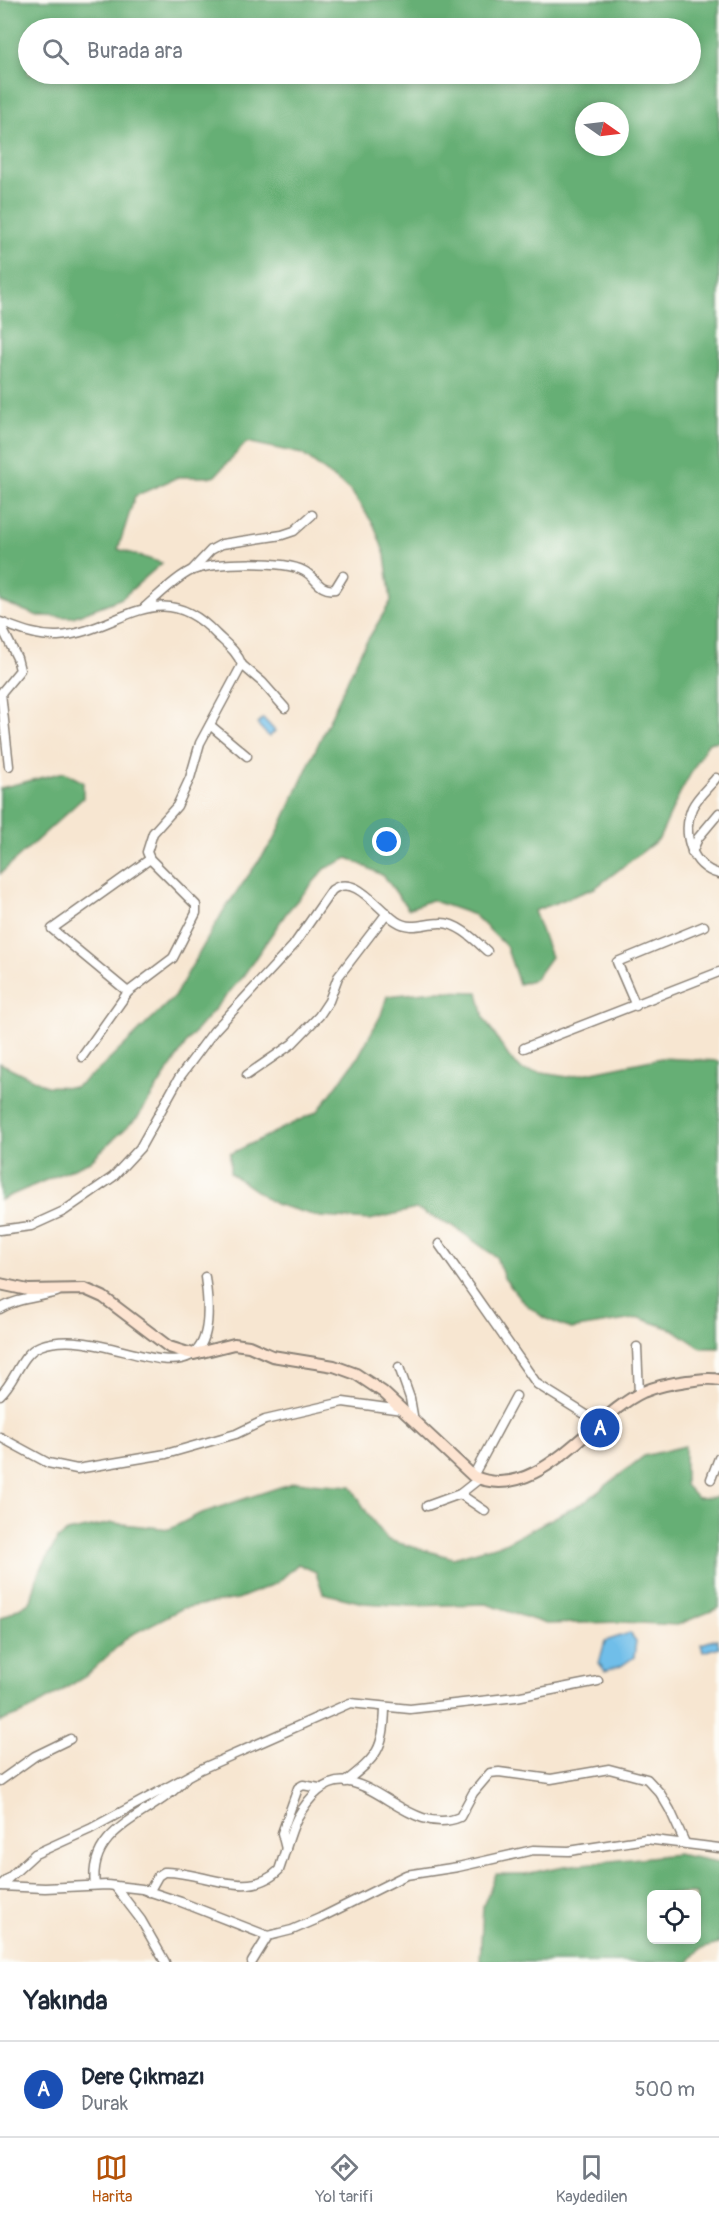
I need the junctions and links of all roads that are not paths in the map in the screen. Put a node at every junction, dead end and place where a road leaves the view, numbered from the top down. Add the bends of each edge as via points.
1 (312, 515) dead end
2 (192, 570) junction
3 (343, 576) dead end
4 (145, 607) junction
5 (0, 623) edge
6 (242, 665) junction
7 (285, 708) dead end
8 (210, 725) junction
9 (248, 756) dead end
10 (9, 766) dead end
11 (716, 778) dead end
12 (719, 813) edge
13 (692, 852) junction
14 (150, 859) junction
15 (719, 874) edge
16 (387, 913) junction
17 (704, 926) dead end
18 (487, 951) dead end
19 (719, 972) edge
20 (128, 992) junction
21 (636, 1006) junction
22 (524, 1048) dead end
23 (82, 1057) dead end
24 (247, 1075) dead end
25 (0, 1230) edge
26 (439, 1244) dead end
27 (205, 1277) dead end
28 (0, 1284) edge
29 (66, 1289) junction
30 (0, 1309) edge
31 (637, 1347) dead end
32 (194, 1354) junction
33 (399, 1367) dead end
34 (719, 1380) edge
35 (639, 1394) junction
36 (0, 1395) edge
37 (516, 1396) dead end
38 (403, 1410) junction
39 (414, 1421) junction
40 (599, 1423) junction
41 (0, 1437) edge
42 (719, 1458) edge
43 (476, 1477) junction
44 (711, 1479) dead end
45 (460, 1494) junction
46 (427, 1506) dead end
47 (485, 1511) dead end
48 (598, 1681) dead end
49 (385, 1708) junction
50 (70, 1739) dead end
51 (187, 1776) junction
52 (0, 1780) edge
53 (345, 1782) junction
54 (319, 1788) junction
55 (685, 1843) junction
56 (719, 1848) edge
57 (286, 1849) junction
58 (95, 1885) junction
59 (0, 1886) edge
60 (115, 1886) junction
61 (149, 1892) junction
62 (268, 1936) junction
63 (165, 1962) edge
64 (252, 1962) edge

1 - 2 street via 294,531 282,535 222,544
2 - 3 street via 249,563 280,564 306,571 329,590 335,589
2 - 4 street
4 - 5 street via 82,632 58,636 37,635
4 - 6 street via 173,606 205,622 238,654
5 - 10 street via 20,670 1,693
6 - 7 street
6 - 8 street
8 - 9 street
8 - 14 street via 177,806 153,833 147,852
11 - 13 street via 693,806 688,825
12 - 13 street via 698,838
13 - 15 street via 706,868
14 - 20 street via 196,905 196,913 172,958
14 - 20 street via 52,929
16 - 18 street via 412,928 451,924
16 - 24 street via 338,977 319,1016 292,1044
16 - 25 street via 348,884 332,890 293,946 214,1031 179,1078 140,1148 113,1177 64,1211 31,1226
17 - 21 street via 617,962
19 - 21 street
20 - 23 street
21 - 22 street
26 - 40 street via 537,1384
27 - 32 street via 207,1323 203,1342
28 - 29 street via 28,1290
29 - 30 street via 16,1301
29 - 32 street via 85,1289 103,1297 170,1347
31 - 35 street
32 - 36 street via 182,1362 92,1342 45,1345 30,1351
32 - 38 street via 234,1344 272,1356 334,1366 356,1374
33 - 39 street
34 - 35 street via 669,1383
35 - 40 street
37 - 43 street
38 - 39 street
38 - 41 street via 344,1402 265,1420 236,1434 166,1454 77,1469 48,1463
39 - 43 street
40 - 43 street via 538,1473 507,1481 485,1482
42 - 44 street
43 - 45 street
45 - 46 street
45 - 47 street
48 - 49 street via 516,1696 410,1709
49 - 51 street via 350,1703
49 - 53 street via 380,1750
50 - 52 street via 35,1756
51 - 58 street via 176,1791 134,1816 101,1848 94,1870
51 - 59 street via 35,1854
53 - 54 street
53 - 55 street via 358,1783 422,1819 443,1822 460,1817 473,1792 490,1773 551,1779 609,1769 647,1779 660,1792
54 - 57 street via 297,1819
54 - 57 street via 298,1788 282,1833
55 - 56 street
55 - 62 street via 646,1839 569,1851 533,1850 406,1875 320,1918
57 - 61 street via 274,1875 250,1885 164,1872
58 - 59 street
58 - 60 street
60 - 61 street
60 - 63 street via 141,1920
61 - 62 street
62 - 64 street

